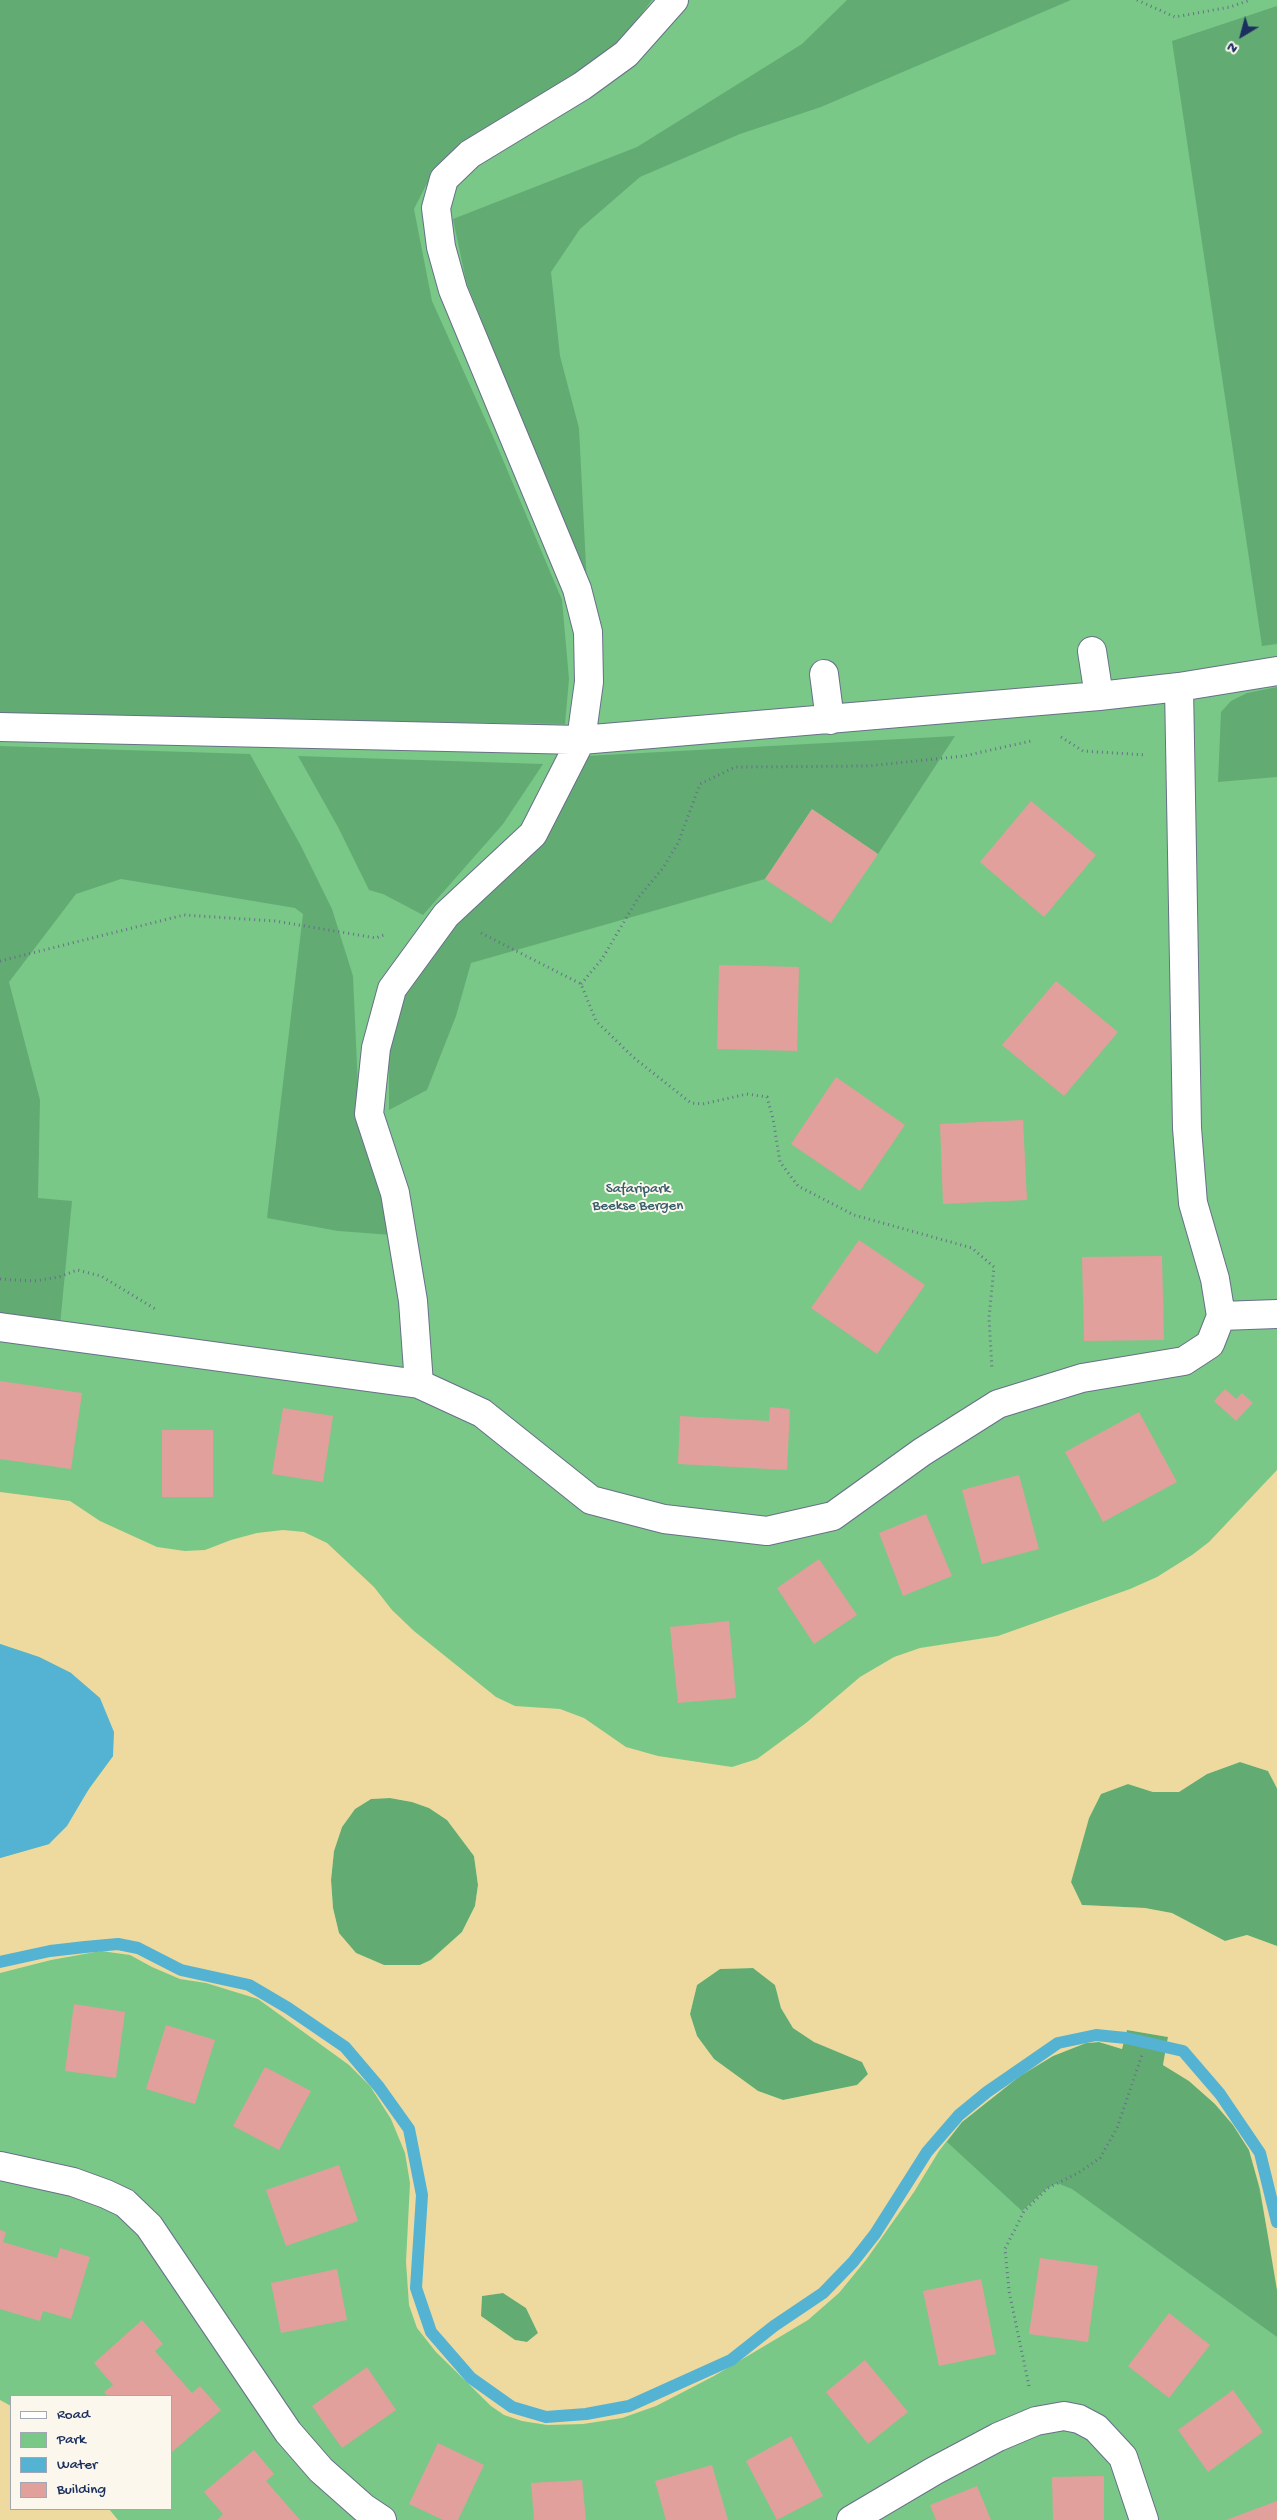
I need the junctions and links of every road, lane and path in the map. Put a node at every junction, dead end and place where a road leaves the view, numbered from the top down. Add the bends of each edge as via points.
1 (674, 0) edge
2 (1137, 0) edge
3 (1250, 0) edge
4 (1092, 651) dead end
5 (1277, 671) edge
6 (824, 674) dead end
7 (1179, 687) junction
8 (1099, 696) junction
9 (830, 720) junction
10 (0, 727) edge
11 (1059, 735) dead end
12 (581, 740) junction
13 (1034, 740) dead end
14 (1179, 755) junction
15 (446, 915) junction
16 (394, 932) dead end
17 (0, 962) edge
18 (581, 984) junction
19 (0, 1279) edge
20 (163, 1313) dead end
21 (1277, 1314) edge
22 (1220, 1316) junction
23 (0, 1327) edge
24 (419, 1384) junction
25 (998, 1404) junction
26 (1143, 2052) dead end
27 (0, 2166) edge
28 (1036, 2421) junction
29 (382, 2520) edge
30 (851, 2520) edge
31 (1144, 2520) edge

1 - 12 street via 626,54 582,86 470,154 444,179 436,208 441,247 453,290 577,589 588,632 588,682
2 - 3 path via 1176,17 1230,8
4 - 8 street
5 - 7 street
6 - 9 street
7 - 8 street
7 - 14 street
8 - 9 street
9 - 12 street
10 - 12 street
11 - 14 path via 1083,750
12 - 15 street via 533,834
13 - 18 path via 964,756 868,766 735,767 700,784 678,843 663,868 638,898 602,960
14 - 22 street via 1187,1128 1193,1203 1215,1279
15 - 18 path
15 - 24 street via 392,989 376,1048 369,1114 395,1194 413,1301
16 - 17 path via 376,938 275,921 184,915
18 - 25 path via 596,1021 633,1057 690,1103 703,1104 747,1094 767,1097 780,1162 798,1186 854,1215 972,1248 994,1267 989,1318
19 - 20 path via 34,1281 77,1270 101,1276
21 - 22 street
22 - 25 street via 1210,1344 1184,1361 1082,1378
23 - 24 street
24 - 25 street via 482,1413 591,1500 664,1518 767,1531 833,1516 922,1452
26 - 28 path via 1117,2128 1100,2158 1048,2188 1024,2211 1005,2249 1010,2291
27 - 29 street via 73,2182 106,2194 124,2203 149,2226 288,2432 321,2470
28 - 30 street via 934,2471
28 - 31 street via 1064,2416 1080,2419 1096,2428 1122,2457

